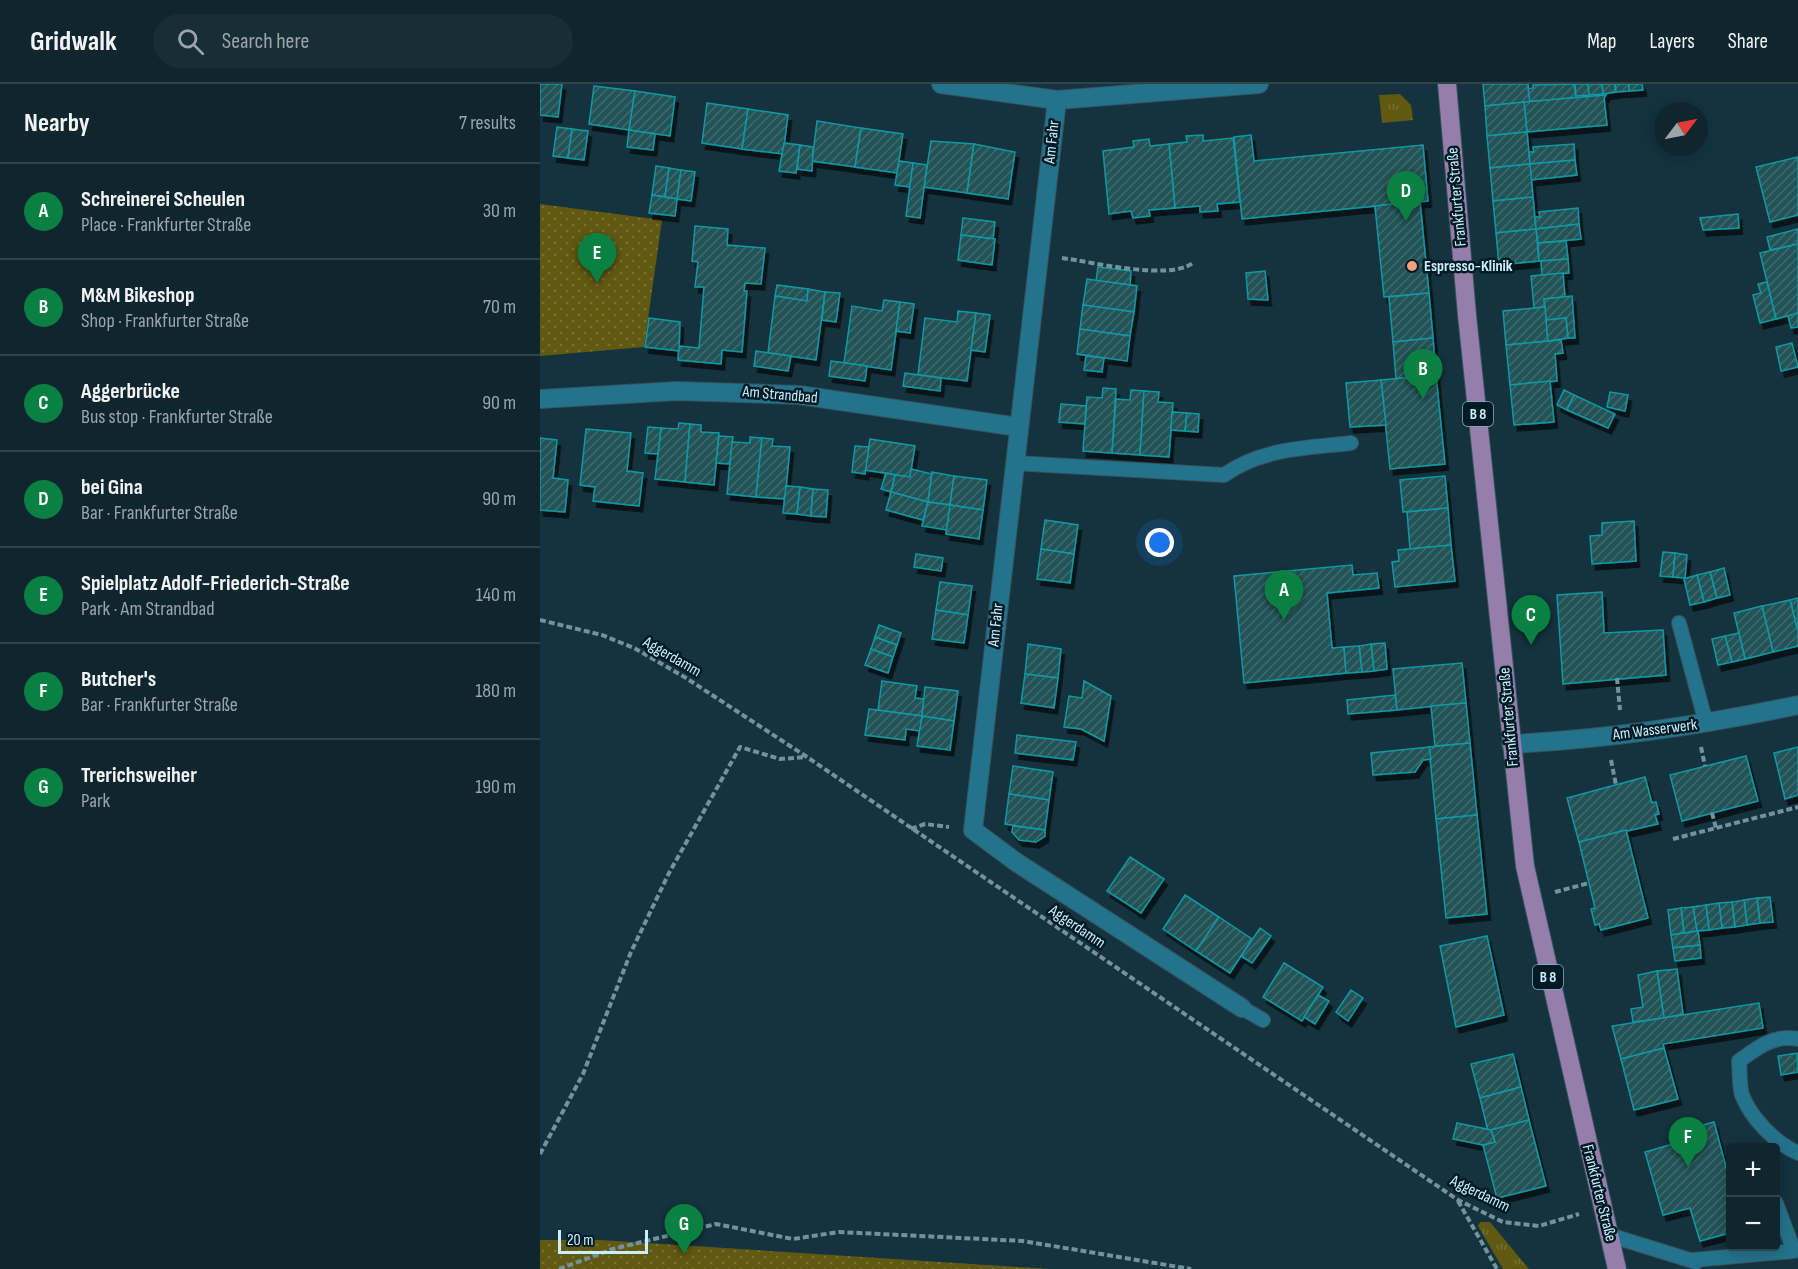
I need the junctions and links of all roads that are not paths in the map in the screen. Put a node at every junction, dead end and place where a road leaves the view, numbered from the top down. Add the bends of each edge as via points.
1 (941, 84) edge
2 (1259, 84) edge
3 (1446, 84) edge
4 (1057, 100) junction
5 (540, 399) edge
6 (1019, 428) junction
7 (1351, 442) dead end
8 (1014, 463) junction
9 (1679, 623) dead end
10 (1798, 705) edge
11 (1706, 723) junction
12 (1511, 744) junction
13 (1242, 1008) joint
14 (1263, 1020) dead end
15 (1798, 1039) edge
16 (1798, 1153) edge
17 (1780, 1214) edge
18 (1609, 1235) junction
19 (1617, 1269) edge

1 - 4 street
2 - 4 street
3 - 12 main road, Frankfurter Straße / B 8
4 - 6 street, Am Fahr
5 - 6 street, Am Strandbad via 677,391 799,395
6 - 8 street, Am Fahr
7 - 8 lane via 1267,453 1224,476
8 - 13 street, Am Fahr via 974,830 1016,862
9 - 11 lane
10 - 11 street, Am Wasserwerk
11 - 12 street, Am Wasserwerk
12 - 18 main road, Frankfurter Straße / B 8 via 1531,897
13 - 14 lane
15 - 16 lane via 1785,1036 1760,1045 1738,1061 1742,1094 1761,1124 1788,1149
17 - 18 lane via 1794,1251 1695,1261
18 - 19 main road, Frankfurter Straße / B 8

